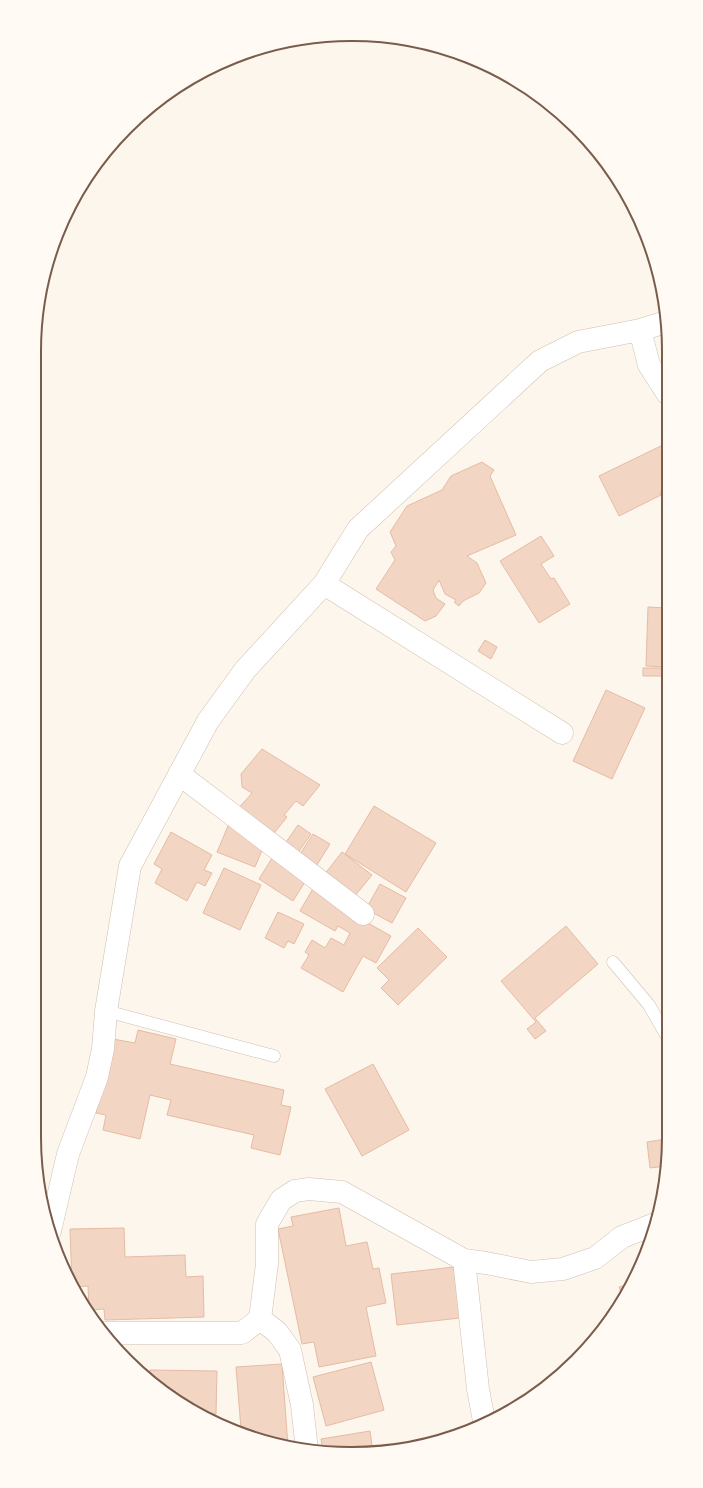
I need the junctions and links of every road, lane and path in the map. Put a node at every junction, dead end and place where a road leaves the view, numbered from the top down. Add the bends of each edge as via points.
1 (660, 324) edge
2 (640, 330) junction
3 (662, 386) edge
4 (324, 584) junction
5 (562, 732) dead end
6 (179, 774) junction
7 (363, 914) dead end
8 (613, 962) dead end
9 (106, 1011) junction
10 (662, 1028) edge
11 (274, 1056) dead end
12 (53, 1220) edge
13 (648, 1227) edge
14 (464, 1260) junction
15 (260, 1319) junction
16 (111, 1333) edge
17 (483, 1417) edge
18 (305, 1443) edge

1 - 2 street
2 - 3 street via 649,365
2 - 4 street via 578,342 540,361 358,529
4 - 5 street
4 - 6 street via 245,670 208,721
6 - 7 street
6 - 9 street via 130,866
8 - 10 lane via 649,1005
9 - 11 lane
9 - 12 street via 103,1049 97,1077 68,1154
13 - 14 street via 622,1237 595,1258 563,1269 531,1272
14 - 15 street via 342,1192 309,1189 295,1191 281,1200 267,1224 267,1264
14 - 17 street
15 - 16 street via 242,1333
15 - 18 street via 277,1332 290,1350 302,1404

